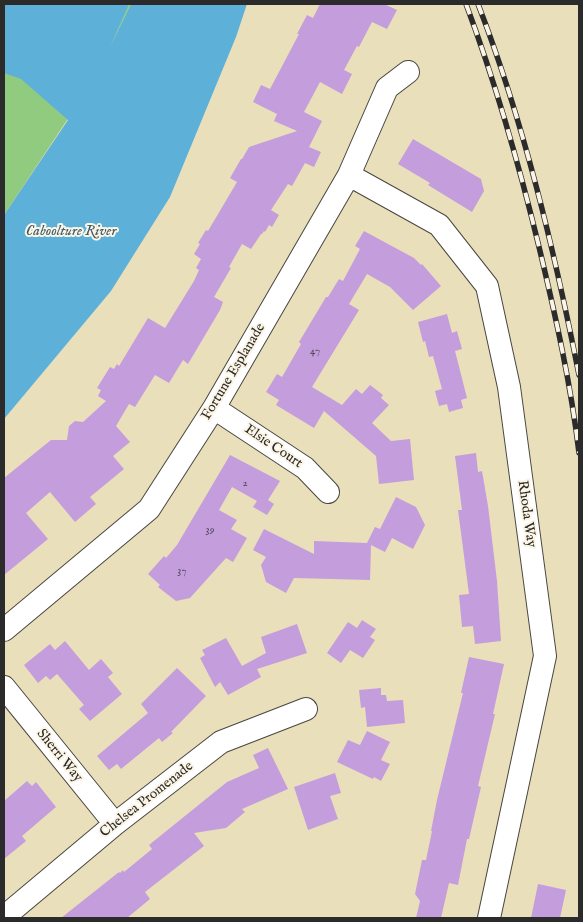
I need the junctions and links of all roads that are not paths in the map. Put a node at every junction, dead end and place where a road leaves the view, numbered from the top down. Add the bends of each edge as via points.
1 (408, 72) dead end
2 (349, 176) junction
3 (214, 408) junction
4 (328, 492) dead end
5 (4, 630) edge
6 (4, 688) edge
7 (306, 709) dead end
8 (115, 824) junction
9 (4, 917) edge
10 (489, 918) edge

1 - 2 street, Fortune Esplanade via 386,88
2 - 3 street, Fortune Esplanade
2 - 10 street, Rhoda Way via 439,225 487,286 509,387 546,656
3 - 4 street, Elsie Court via 305,468
3 - 5 street, Fortune Esplanade via 148,509
6 - 8 street, Sherri Way
7 - 8 street, Chelsea Promenade via 221,742
8 - 9 street, Chelsea Promenade

